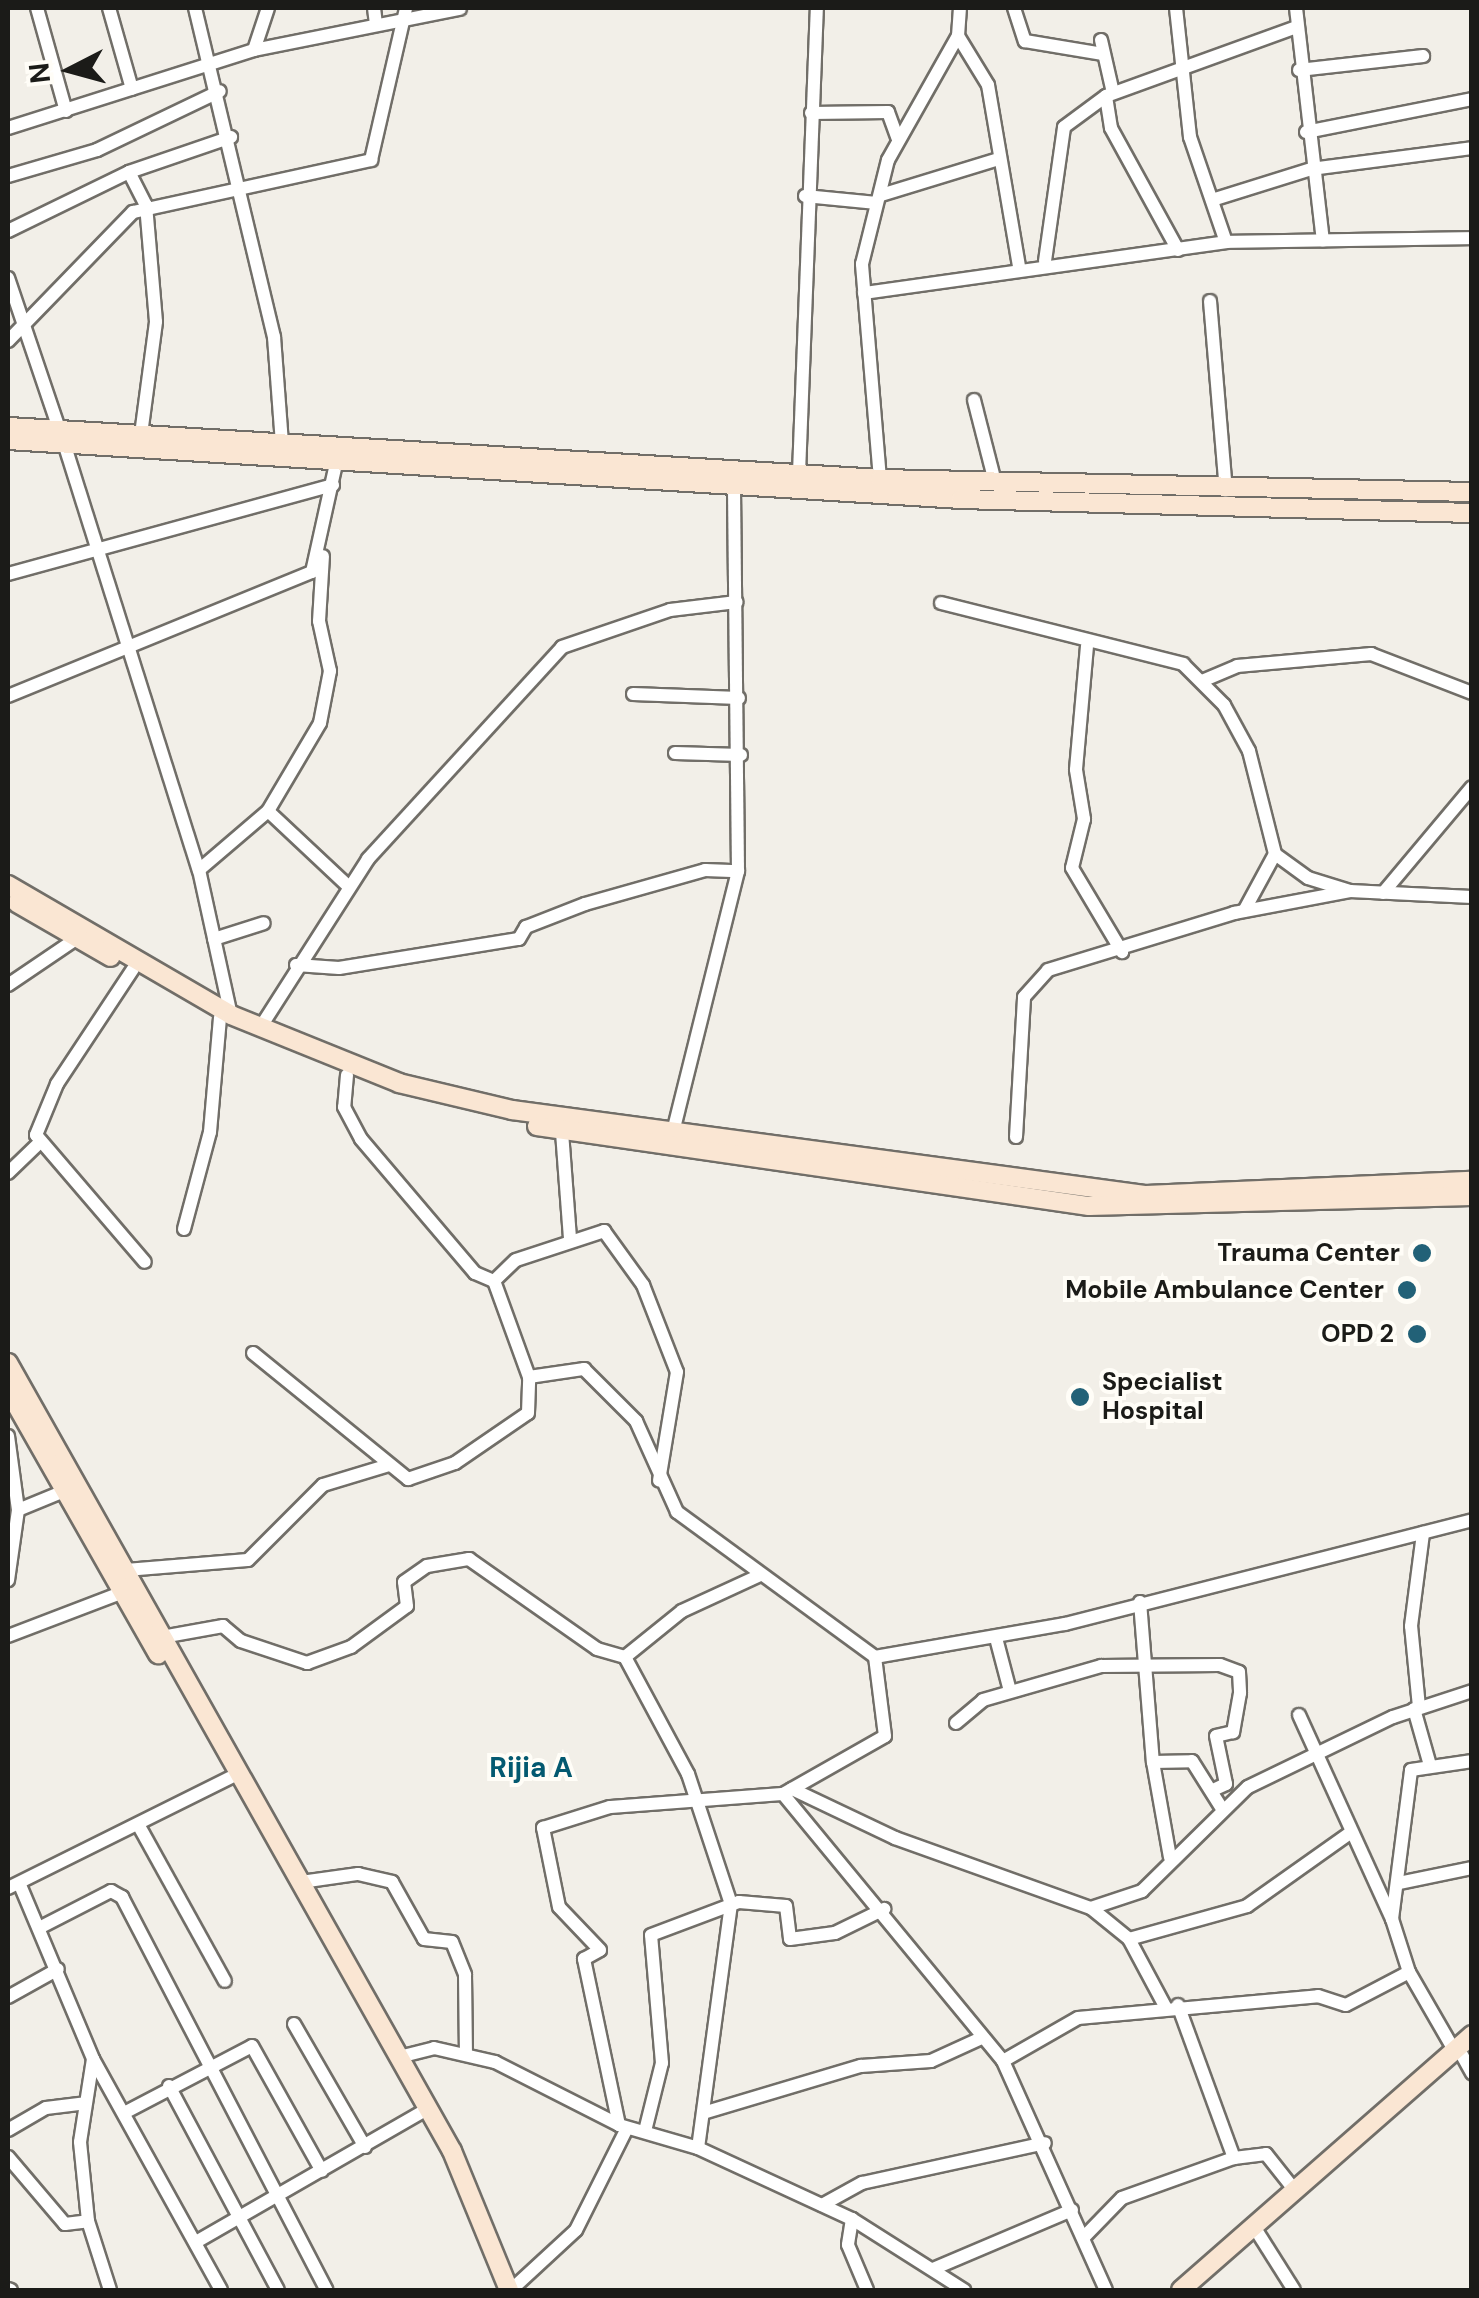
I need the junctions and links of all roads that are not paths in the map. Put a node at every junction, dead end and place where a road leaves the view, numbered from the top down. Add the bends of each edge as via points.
1 (37, 8) edge
2 (109, 8) edge
3 (196, 8) edge
4 (268, 8) edge
5 (374, 8) edge
6 (817, 8) edge
7 (960, 8) edge
8 (1014, 8) edge
9 (1176, 8) edge
10 (1296, 8) edge
11 (460, 9) edge
12 (405, 13) edge
13 (376, 24) junction
14 (1297, 27) junction
15 (958, 36) junction
16 (254, 50) junction
17 (1422, 56) dead end
18 (211, 66) junction
19 (1299, 70) junction
20 (1179, 74) junction
21 (132, 89) junction
22 (220, 91) junction
23 (1109, 94) junction
24 (1472, 99) edge
25 (66, 111) junction
26 (811, 113) junction
27 (8, 128) edge
28 (1306, 132) junction
29 (231, 137) junction
30 (897, 137) junction
31 (1472, 148) edge
32 (999, 159) junction
33 (1311, 169) junction
34 (129, 172) junction
35 (8, 176) edge
36 (241, 185) junction
37 (805, 196) junction
38 (879, 199) junction
39 (1212, 200) junction
40 (143, 211) junction
41 (8, 230) edge
42 (1472, 238) edge
43 (1323, 240) junction
44 (1226, 242) junction
45 (1178, 250) junction
46 (1044, 261) junction
47 (1019, 267) junction
48 (8, 278) edge
49 (864, 293) junction
50 (1210, 301) dead end
51 (25, 322) junction
52 (8, 341) edge
53 (974, 400) dead end
54 (8, 427) edge
55 (140, 435) junction
56 (61, 436) junction
57 (8, 440) edge
58 (282, 443) junction
59 (336, 464) junction
60 (799, 472) junction
61 (992, 474) dead end
62 (734, 477) junction
63 (880, 479) junction
64 (333, 485) junction
65 (1226, 490) junction
66 (1472, 492) edge
67 (1472, 512) edge
68 (98, 552) junction
69 (323, 553) junction
70 (8, 574) edge
71 (737, 602) junction
72 (941, 602) dead end
73 (130, 642) junction
74 (1087, 646) junction
75 (1202, 681) junction
76 (1472, 693) edge
77 (633, 694) dead end
78 (8, 696) edge
79 (739, 698) junction
80 (675, 753) dead end
81 (741, 755) junction
82 (1472, 787) edge
83 (268, 810) junction
84 (1275, 854) junction
85 (199, 870) junction
86 (738, 871) junction
87 (8, 885) edge
88 (349, 887) junction
89 (1350, 891) junction
90 (1383, 893) junction
91 (8, 898) edge
92 (1472, 898) edge
93 (1244, 911) junction
94 (264, 923) dead end
95 (76, 938) junction
96 (214, 939) junction
97 (1122, 952) junction
98 (296, 965) junction
99 (133, 969) junction
100 (8, 985) edge
101 (226, 1016) junction
102 (260, 1028) junction
103 (347, 1075) junction
104 (562, 1132) junction
105 (1016, 1137) dead end
106 (671, 1141) junction
107 (37, 1145) junction
108 (8, 1173) edge
109 (1472, 1180) edge
110 (1472, 1196) edge
111 (184, 1229) dead end
112 (570, 1239) junction
113 (145, 1262) dead end
114 (494, 1281) junction
115 (254, 1353) dead end
116 (8, 1363) edge
117 (528, 1377) junction
118 (8, 1390) edge
119 (21, 1413) junction
120 (8, 1428) edge
121 (8, 1436) edge
122 (389, 1465) junction
123 (659, 1482) junction
124 (64, 1491) junction
125 (18, 1510) junction
126 (1472, 1520) edge
127 (1423, 1533) junction
128 (126, 1570) junction
129 (758, 1576) junction
130 (8, 1580) edge
131 (122, 1592) junction
132 (1140, 1602) junction
133 (8, 1636) edge
134 (162, 1638) junction
135 (996, 1638) junction
136 (625, 1657) junction
137 (875, 1657) junction
138 (1147, 1660) junction
139 (1010, 1691) junction
140 (1472, 1692) edge
141 (1416, 1708) junction
142 (1299, 1715) dead end
143 (956, 1723) dead end
144 (1317, 1756) junction
145 (1472, 1761) edge
146 (1152, 1762) junction
147 (1430, 1765) junction
148 (230, 1778) junction
149 (1212, 1790) junction
150 (788, 1791) junction
151 (698, 1799) junction
152 (1221, 1806) junction
153 (139, 1826) junction
154 (1350, 1832) junction
155 (1170, 1857) junction
156 (1472, 1868) edge
157 (301, 1882) junction
158 (1399, 1883) junction
159 (14, 1886) edge
160 (730, 1904) junction
161 (1091, 1908) junction
162 (884, 1909) junction
163 (1392, 1919) junction
164 (39, 1928) junction
165 (1128, 1938) junction
166 (58, 1969) junction
167 (1408, 1972) junction
168 (225, 1981) dead end
169 (8, 1997) edge
170 (1171, 2006) junction
171 (294, 2024) dead end
172 (1472, 2035) edge
173 (979, 2039) junction
174 (1462, 2051) edge
175 (466, 2053) junction
176 (399, 2057) junction
177 (93, 2059) junction
178 (1003, 2062) junction
179 (208, 2064) junction
180 (1472, 2073) edge
181 (169, 2086) junction
182 (81, 2104) junction
183 (703, 2112) junction
184 (124, 2113) junction
185 (420, 2113) junction
186 (623, 2126) junction
187 (8, 2130) edge
188 (645, 2131) junction
189 (1045, 2143) junction
190 (365, 2147) junction
191 (698, 2148) junction
192 (8, 2157) edge
193 (1234, 2158) junction
194 (322, 2171) junction
195 (1293, 2188) junction
196 (276, 2196) junction
197 (822, 2205) junction
198 (1072, 2210) junction
199 (238, 2218) junction
200 (852, 2218) junction
201 (88, 2221) junction
202 (1258, 2233) junction
203 (1083, 2238) junction
204 (196, 2242) junction
205 (933, 2269) junction
206 (110, 2290) edge
207 (221, 2290) edge
208 (278, 2290) edge
209 (327, 2290) edge
210 (498, 2290) edge
211 (510, 2290) edge
212 (866, 2290) edge
213 (964, 2290) edge
214 (1106, 2290) edge
215 (1181, 2290) edge
216 (1197, 2290) edge
217 (1294, 2290) edge

1 - 25 street
2 - 21 street
3 - 18 street
4 - 16 street
5 - 13 street
6 - 26 street
7 - 15 street
8 - 23 street via 1025,41 1102,47
9 - 20 street
10 - 14 street
11 - 12 street
12 - 13 street
12 - 36 street via 372,160
13 - 16 street
14 - 19 street
14 - 20 street
15 - 30 street
15 - 32 street via 988,85
16 - 18 street
17 - 19 street
18 - 21 street
18 - 22 street
19 - 28 street
20 - 23 street
20 - 39 street
21 - 25 street
22 - 29 street
22 - 35 street via 97,150
23 - 45 street via 1111,128
23 - 46 street via 1064,127
24 - 28 street
25 - 27 street
26 - 30 street via 888,112
26 - 37 street
28 - 33 street
29 - 34 street
29 - 36 street
30 - 38 street
31 - 33 street
32 - 38 street
32 - 47 street
33 - 39 street
33 - 43 street
34 - 40 street
34 - 41 street
36 - 40 street
36 - 58 street via 279,365
37 - 38 street
37 - 60 street
38 - 49 street
39 - 44 street
40 - 51 street via 124,217
40 - 55 street via 156,358
42 - 43 street
43 - 44 street
44 - 45 street
45 - 46 street
46 - 47 street
47 - 49 street
48 - 51 street
49 - 63 street
50 - 65 street
51 - 52 street
51 - 56 street
53 - 61 street
54 - 56 main road
55 - 56 main road
55 - 58 main road
56 - 57 main road
56 - 59 main road
56 - 68 street
58 - 62 main road
59 - 62 main road
59 - 64 street
60 - 62 main road
60 - 63 main road
62 - 67 main road
62 - 71 street
63 - 65 main road
64 - 68 street via 261,498
64 - 69 street
65 - 66 main road
68 - 70 street
68 - 73 street
69 - 73 street via 277,593
69 - 83 street via 319,621 330,671 320,723
71 - 79 street
71 - 88 street via 670,610 562,647
72 - 74 street
73 - 78 street
73 - 85 street
74 - 75 street via 1150,653
74 - 97 street via 1076,770 1084,819 1072,868
75 - 76 street via 1237,666 1371,654
75 - 84 street via 1249,750
77 - 79 street
79 - 81 street
80 - 81 street
81 - 86 street
82 - 90 street
83 - 85 street
83 - 88 street
84 - 89 street via 1308,878
84 - 93 street
85 - 96 street
86 - 98 street via 705,870 585,904 526,926 519,939 339,968
86 - 106 street
87 - 101 main road
88 - 98 street
89 - 90 street
89 - 93 street
90 - 92 street
91 - 95 main road
93 - 97 street
94 - 96 street
95 - 99 main road
95 - 100 street
96 - 101 street
97 - 105 street via 1048,970 1030,986
98 - 102 street
99 - 101 main road
99 - 107 street via 56,1084
101 - 102 main road
101 - 103 main road
101 - 111 street via 210,1132
102 - 106 main road via 453,1098
103 - 104 main road
103 - 114 street via 344,1107 361,1138 475,1274
104 - 106 main road
104 - 112 street
106 - 109 main road via 1160,1196
106 - 110 main road via 1089,1206
107 - 108 street
107 - 113 street
112 - 114 street via 516,1260
112 - 123 street via 604,1231 619,1249 677,1372
114 - 117 street
115 - 122 street
116 - 128 main road
117 - 122 street via 528,1413 474,1455 408,1478
117 - 123 street via 584,1369 636,1421
118 - 119 main road
119 - 120 street
119 - 124 main road
121 - 125 street
122 - 128 street via 324,1485 248,1560
123 - 129 street via 677,1512
124 - 125 street
124 - 131 main road
125 - 130 street
126 - 127 street
127 - 132 street
127 - 141 street via 1410,1626
128 - 134 main road
129 - 136 street via 682,1612
129 - 137 street
131 - 133 street
131 - 148 main road
132 - 135 street
132 - 138 street
134 - 136 street via 223,1626 241,1642 307,1663 351,1647 407,1606 404,1582 427,1566 469,1559 589,1643
134 - 157 main road
135 - 137 street
135 - 139 street
136 - 151 street via 643,1676
137 - 150 street via 884,1736
138 - 139 street
138 - 146 street
138 - 149 street via 1239,1672 1236,1722 1216,1736 1226,1784
139 - 143 street
140 - 141 street
141 - 144 street
141 - 147 street
142 - 144 street
144 - 152 street
144 - 154 street
145 - 147 street
146 - 149 street via 1192,1761
146 - 155 street
147 - 158 street via 1411,1770
148 - 153 street
148 - 185 main road
149 - 152 street
150 - 151 street
150 - 161 street via 895,1838
150 - 162 street via 791,1814
151 - 160 street
151 - 186 street via 610,1807 543,1828 559,1907 600,1950 584,1959
152 - 155 street
153 - 159 street
153 - 168 street
154 - 163 street
154 - 165 street via 1247,1906
155 - 161 street via 1142,1891
156 - 158 street
157 - 175 street via 358,1874 392,1882 424,1939 452,1942 466,1975
157 - 176 main road
158 - 163 street
159 - 164 street
160 - 162 street via 786,1906 790,1939 836,1934
160 - 183 street
160 - 188 street via 651,1935 662,2062
161 - 165 street
162 - 173 street
163 - 167 street
164 - 166 street
164 - 179 street via 118,1892
165 - 170 street
166 - 169 street
166 - 177 street
167 - 170 street via 1346,2004 1318,1996
167 - 174 street
170 - 178 street via 1067,2021
170 - 193 street
171 - 190 street
172 - 174 main road
173 - 178 street
173 - 183 street via 931,2061 861,2066
174 - 180 street
174 - 195 main road
174 - 202 main road
175 - 176 street via 434,2048
175 - 186 street
176 - 211 main road via 452,2151
177 - 182 street
177 - 184 street
178 - 189 street
179 - 181 street
179 - 194 street via 252,2046
179 - 196 street
181 - 184 street
181 - 199 street
182 - 187 street via 46,2108
182 - 201 street
183 - 191 street
184 - 204 street
185 - 190 street
185 - 210 main road
186 - 188 street
186 - 211 street via 576,2230
188 - 191 street
189 - 197 street via 862,2183
189 - 198 street
190 - 194 street
191 - 197 street
192 - 201 street via 65,2224
193 - 195 street via 1266,2154
193 - 203 street via 1122,2198
194 - 196 street
195 - 215 main road
196 - 199 street
196 - 209 street
197 - 200 street
198 - 203 street
198 - 205 street
199 - 204 street
199 - 208 street
200 - 205 street
200 - 212 street via 848,2245
201 - 206 street
202 - 216 main road
202 - 217 street
203 - 214 street
204 - 207 street
205 - 213 street

